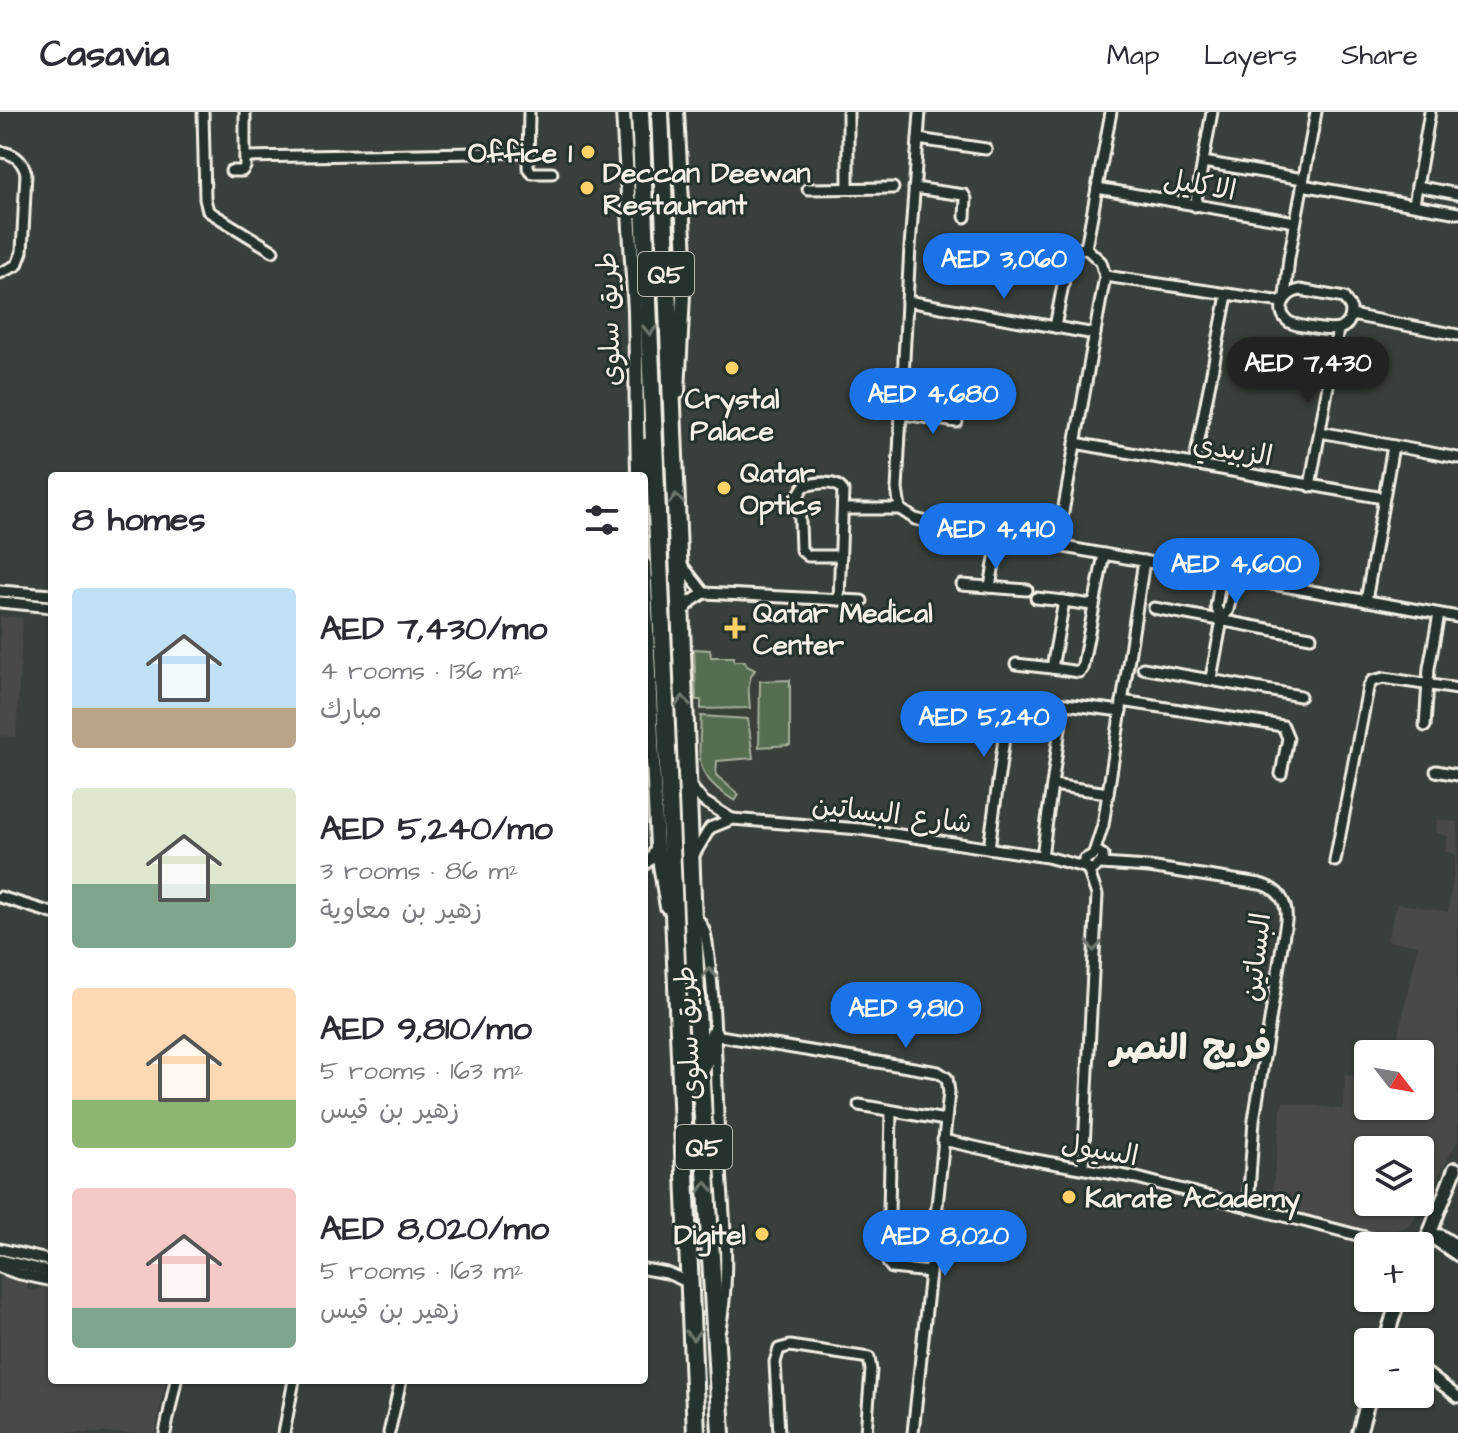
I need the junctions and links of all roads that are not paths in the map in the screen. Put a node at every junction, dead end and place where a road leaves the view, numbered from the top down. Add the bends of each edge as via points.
1 (203, 112) edge
2 (245, 112) edge
3 (529, 112) edge
4 (623, 112) edge
5 (640, 112) edge
6 (660, 112) edge
7 (677, 112) edge
8 (848, 112) edge
9 (920, 112) edge
10 (1111, 112) edge
11 (1212, 112) edge
12 (1316, 112) edge
13 (1430, 112) edge
14 (918, 139) junction
15 (986, 149) dead end
16 (0, 152) edge
17 (528, 152) junction
18 (245, 157) junction
19 (1203, 162) junction
20 (231, 171) dead end
21 (552, 173) dead end
22 (1303, 182) junction
23 (1417, 186) junction
24 (848, 188) junction
25 (893, 188) dead end
26 (914, 188) junction
27 (1097, 188) junction
28 (808, 189) dead end
29 (1458, 194) edge
30 (1414, 204) junction
31 (1195, 206) junction
32 (1458, 213) edge
33 (965, 217) dead end
34 (1295, 222) junction
35 (1086, 248) junction
36 (273, 251) dead end
37 (0, 273) edge
38 (1105, 276) junction
39 (1227, 295) junction
40 (1284, 300) junction
41 (907, 301) junction
42 (1351, 315) junction
43 (1055, 327) junction
44 (1338, 330) junction
45 (1095, 334) junction
46 (1458, 335) edge
47 (903, 414) junction
48 (653, 417) junction
49 (957, 422) dead end
50 (1320, 432) junction
51 (672, 435) junction
52 (1075, 443) junction
53 (1393, 446) junction
54 (1458, 458) edge
55 (1194, 465) junction
56 (641, 472) edge
57 (642, 472) edge
58 (1310, 486) junction
59 (1383, 498) junction
60 (843, 509) junction
61 (900, 509) junction
62 (999, 535) junction
63 (1057, 546) junction
64 (1101, 554) junction
65 (841, 556) junction
66 (1144, 561) junction
67 (680, 562) junction
68 (1221, 575) junction
69 (1235, 578) junction
70 (962, 585) dead end
71 (990, 587) junction
72 (1027, 590) dead end
73 (0, 591) edge
74 (704, 593) junction
75 (48, 595) edge
76 (1036, 598) dead end
77 (839, 600) junction
78 (862, 601) dead end
79 (1064, 601) junction
80 (1366, 601) junction
81 (0, 602) edge
82 (1092, 605) junction
83 (48, 607) edge
84 (1154, 608) dead end
85 (1443, 614) junction
86 (680, 616) junction
87 (1458, 616) edge
88 (1222, 620) junction
89 (1311, 637) dead end
90 (1016, 664) dead end
91 (1052, 668) junction
92 (1143, 668) dead end
93 (1211, 678) junction
94 (1430, 684) junction
95 (1458, 689) edge
96 (648, 690) edge
97 (1300, 696) dead end
98 (1121, 706) junction
99 (1062, 714) dead end
100 (1425, 726) dead end
101 (1436, 771) dead end
102 (1281, 774) dead end
103 (1458, 775) edge
104 (686, 779) junction
105 (1053, 785) junction
106 (1108, 793) junction
107 (732, 819) junction
108 (657, 846) junction
109 (989, 848) junction
110 (1044, 856) junction
111 (1098, 856) junction
112 (691, 861) junction
113 (1335, 861) dead end
114 (648, 862) edge
115 (1086, 868) junction
116 (0, 897) edge
117 (48, 912) edge
118 (693, 914) junction
119 (674, 949) junction
120 (714, 1035) junction
121 (700, 1073) junction
122 (859, 1105) dead end
123 (891, 1111) junction
124 (945, 1120) junction
125 (943, 1140) junction
126 (1456, 1166) edge
127 (1083, 1167) junction
128 (1248, 1207) junction
129 (1427, 1232) edge
130 (1354, 1234) edge
131 (1434, 1237) edge
132 (1434, 1244) edge
133 (1458, 1246) edge
134 (0, 1249) edge
135 (1458, 1256) edge
136 (0, 1260) edge
137 (48, 1260) edge
138 (690, 1260) junction
139 (0, 1267) edge
140 (648, 1270) edge
141 (48, 1271) edge
142 (929, 1272) junction
143 (667, 1273) junction
144 (48, 1280) edge
145 (691, 1284) junction
146 (715, 1343) junction
147 (1434, 1379) edge
148 (175, 1384) edge
149 (293, 1384) edge
150 (400, 1384) edge
151 (1458, 1397) edge
152 (1366, 1408) edge
153 (165, 1433) edge
154 (284, 1433) edge
155 (390, 1433) edge
156 (696, 1433) edge
157 (721, 1433) edge
158 (779, 1433) edge
159 (866, 1433) edge
160 (913, 1433) edge
161 (1359, 1433) edge

1 - 36 street via 208,211
2 - 18 street
3 - 17 street
4 - 56 main road, طريق سلوى
5 -> 48 highway, طريق سلوى / Q5
6 - 51 highway, طريق سلوى / Q5
7 - 51 main road, طريق سلوى via 685,256
8 - 24 street
9 - 14 street
10 - 27 street
11 - 19 street
12 - 22 street
13 - 23 street
14 - 15 street
14 - 26 street
16 - 37 street via 16,156 26,173 20,259
17 - 18 street
17 - 21 street via 529,171
18 - 20 street via 245,169
19 - 22 street
19 - 31 street
22 - 30 street
22 - 34 street
23 - 29 street
23 - 30 street
24 - 25 street
24 - 28 street
26 - 33 street via 964,195
26 - 41 street
27 - 31 street, الاكليل
27 - 35 street
30 - 32 street
31 - 34 street, الاكليل
34 - 40 street
35 - 38 street via 1101,262
35 - 43 street via 1068,258
38 - 39 street
38 - 45 street
39 - 40 street
39 - 55 street
40 - 42 street via 1300,290 1338,295 1348,303
40 - 44 street via 1284,317 1290,322
41 - 43 street
41 - 47 street
42 - 44 street
42 - 46 street
43 - 45 street
44 - 50 street
45 - 52 street
47 - 49 street
47 - 61 street
48 - 57 highway
48 - 119 highway, طريق سلوى / Q5
50 - 53 street
50 - 58 street
67 -> 51 highway, طريق سلوى / Q5
52 - 55 street, الزبيدي
52 - 63 street
53 - 54 street
53 - 59 street
55 - 58 street, الزبيدي
58 - 59 street, الزبيدي
59 - 80 street
60 - 61 street
60 - 65 street
60 - 65 street via 839,485 807,484 799,491 801,550 808,556
61 - 62 street via 915,519
62 - 63 street
62 - 71 street
63 - 64 street
64 - 66 street
64 - 82 street
65 - 77 street
66 - 68 street
66 - 98 street
67 - 74 street
67 - 86 highway, طريق سلوى / Q5
68 - 69 street
68 - 88 street via 1216,607
69 - 80 street
69 - 88 street
70 - 71 street
71 - 72 street
73 - 75 street
74 - 77 street
74 - 86 street
76 - 79 street
77 - 78 street
79 - 82 street
79 - 91 street
80 - 85 street
81 - 83 street
82 - 91 street via 1082,669
84 - 88 street
85 - 87 street
85 - 94 street
104 -> 86 highway, طريق سلوى / Q5
88 - 89 street
88 - 93 street
90 - 91 street
92 - 93 street
93 - 97 street
94 - 95 street
94 - 100 street
94 - 113 street via 1378,678 1368,688
96 - 108 main road, طريق سلوى / Q5
98 - 102 street via 1279,725 1288,734
98 - 106 street
98 - 109 street via 1017,698 1009,702
99 - 105 street
101 - 103 street
104 - 107 street via 703,801
104 - 112 highway, طريق سلوى / Q5
105 - 106 street
105 - 110 street
106 - 111 street
107 - 109 street, شارع البساتين via 860,829
107 - 112 street via 710,828
108 - 114 street
108 - 119 main road, طريق سلوى / Q5
109 - 110 street, شارع البساتين
110 - 111 street, شارع البساتين
110 - 115 street, شارع البساتين
111 - 115 street
111 - 128 street, البساتين via 1268,886 1285,904 1253,1129
112 - 118 highway, طريق سلوى / Q5
115 -> 127 street via 1097,895
116 - 117 street
120 -> 118 street, طريق سلوى via 708,944
118 - 121 highway, طريق سلوى / Q5
119 - 138 highway, طريق سلوى / Q5
120 - 121 highway
120 - 124 street via 943,1074 949,1084
120 - 146 street, طريق سلوى via 725,1276
146 -> 121 highway, طريق سلوى / Q5
122 - 123 street
123 - 124 street
123 - 142 street via 888,1263 892,1268
124 - 125 street
125 - 127 street, السيول
125 - 142 street
126 - 129 main road
127 - 128 street, السيول
128 - 130 street, السيول
131 - 133 street via 1441,1235
132 - 135 street
134 - 137 street
136 - 141 street
138 - 143 street
138 - 145 highway, طريق سلوى / Q5
139 - 144 street
140 - 143 street
142 - 160 street
143 - 145 street
145 -> 156 highway, طريق سلوى / Q5
146 - 157 highway, طريق سلوى / Q5
147 - 151 street
148 - 153 street
149 - 154 street
150 - 155 street
152 - 161 main road
158 - 159 street via 775,1362 779,1349 790,1346 869,1358

